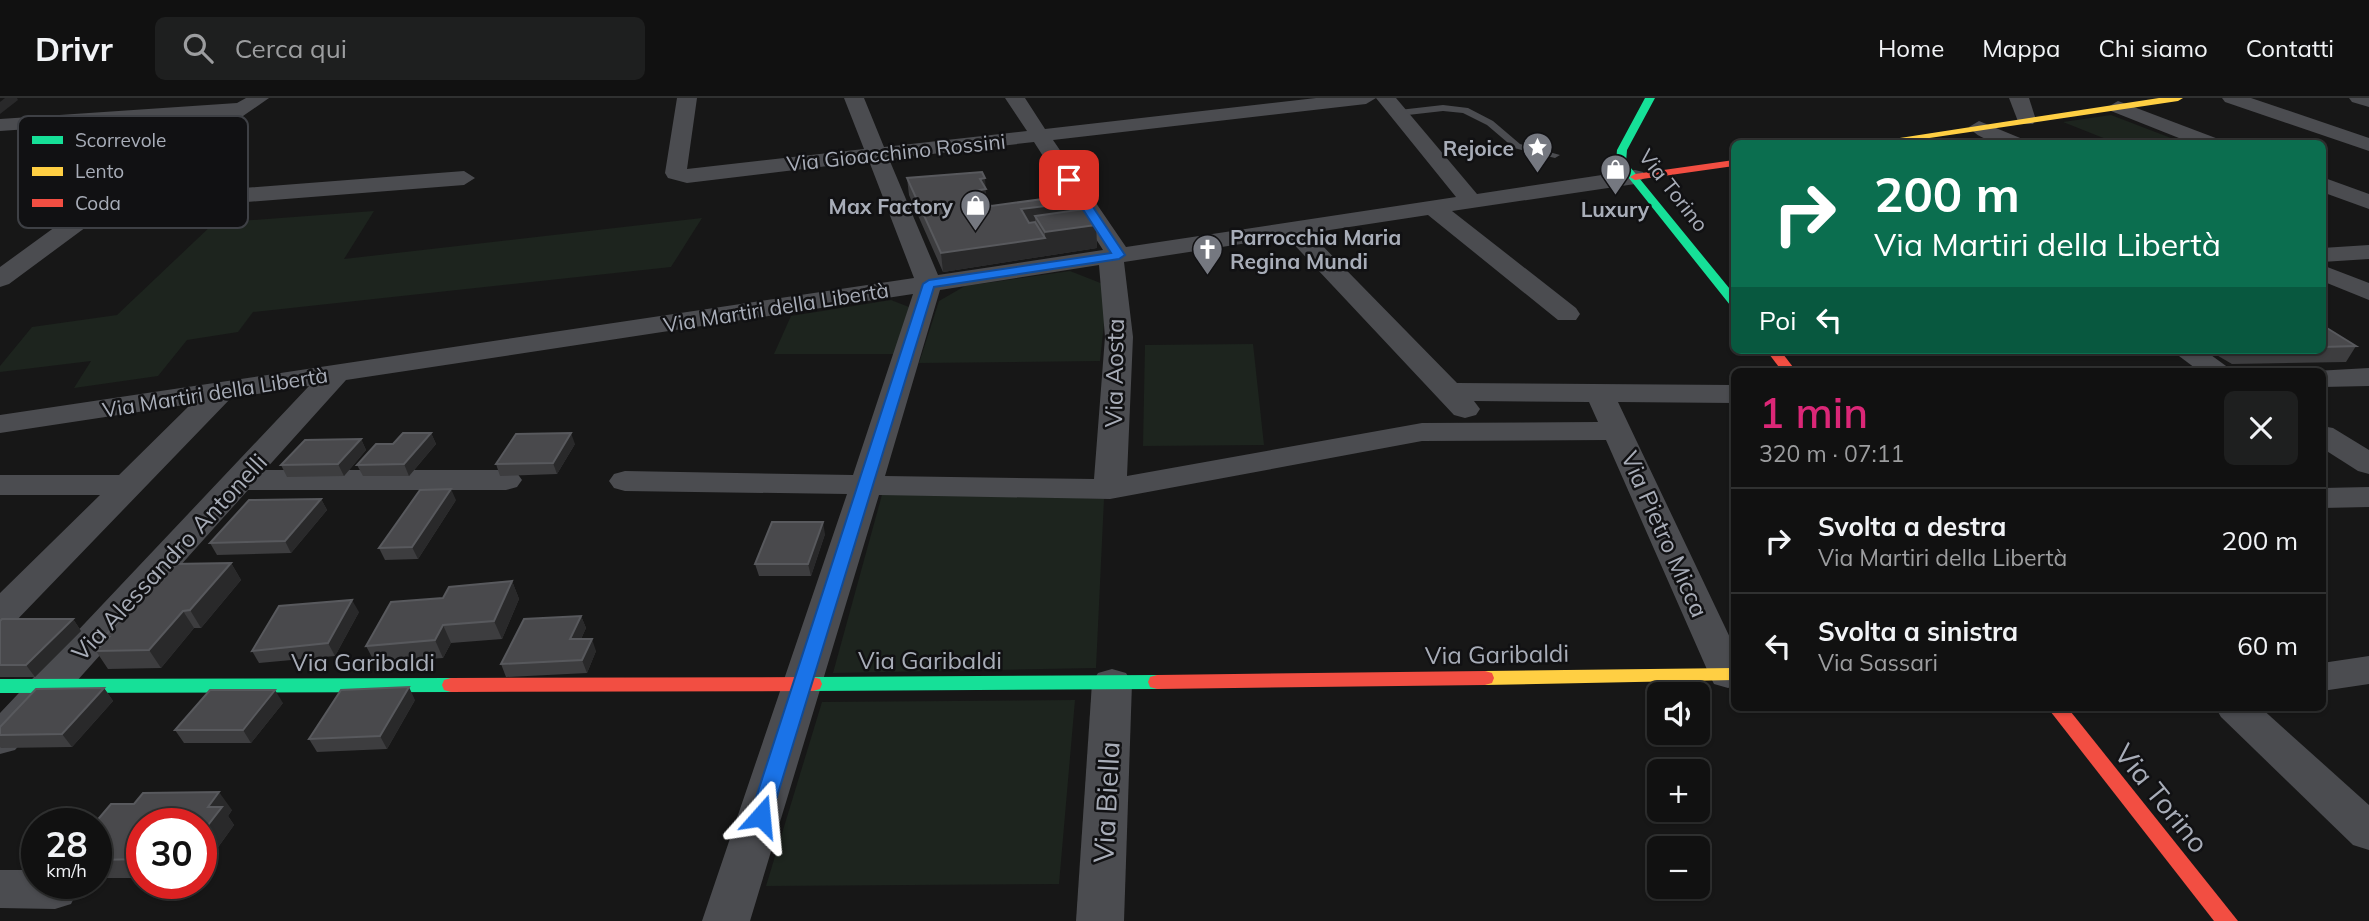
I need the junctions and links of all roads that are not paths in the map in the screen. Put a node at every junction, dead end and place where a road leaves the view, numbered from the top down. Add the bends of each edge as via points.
1 (687, 98) edge
2 (854, 98) edge
3 (1015, 98) edge
4 (1367, 98) edge
5 (1650, 98) edge
6 (2019, 98) edge
7 (2178, 98) edge
8 (2232, 98) edge
9 (2360, 98) edge
10 (2369, 101) edge
11 (249, 104) edge
12 (1393, 106) edge
13 (2118, 107) junction
14 (107, 116) edge
15 (232, 116) edge
16 (2026, 120) junction
17 (18, 123) edge
18 (0, 125) edge
19 (1979, 127) junction
20 (1040, 136) junction
21 (1893, 140) edge
22 (2009, 140) edge
23 (2204, 140) edge
24 (2369, 145) edge
25 (874, 155) junction
26 (1555, 155) dead end
27 (1731, 163) edge
28 (1634, 177) junction
29 (464, 178) dead end
30 (2326, 186) edge
31 (248, 195) edge
32 (2369, 202) edge
33 (1473, 204) junction
34 (1435, 209) junction
35 (66, 228) edge
36 (1293, 229) junction
37 (2369, 252) edge
38 (2326, 255) edge
39 (1115, 256) junction
40 (10, 264) edge
41 (2326, 274) edge
42 (0, 279) edge
43 (929, 284) junction
44 (2369, 292) edge
45 (1731, 296) edge
46 (1567, 314) dead end
47 (1776, 354) edge
48 (2191, 354) edge
49 (1787, 368) edge
50 (2214, 368) edge
51 (337, 373) junction
52 (2369, 377) edge
53 (2326, 378) edge
54 (221, 391) junction
55 (1450, 392) junction
56 (1600, 394) junction
57 (1731, 394) edge
58 (0, 424) edge
59 (1483, 430) junction
60 (1618, 431) junction
61 (2326, 437) edge
62 (2369, 464) edge
63 (506, 480) edge
64 (240, 481) junction
65 (625, 481) dead end
66 (867, 482) junction
67 (0, 485) edge
68 (129, 485) junction
69 (1110, 489) junction
70 (2369, 497) edge
71 (2326, 498) edge
72 (0, 615) edge
73 (2369, 670) edge
74 (1731, 674) edge
75 (2326, 676) edge
76 (1112, 683) junction
77 (804, 684) junction
78 (51, 685) junction
79 (0, 686) edge
80 (2059, 711) edge
81 (2239, 711) edge
82 (0, 739) edge
83 (2369, 832) edge
84 (0, 889) edge
85 (21, 889) edge
86 (726, 921) edge
87 (1100, 921) edge
88 (2227, 921) edge

1 - 25 street, Via Gioacchino Rossini via 676,173 687,176
2 - 25 street
3 - 20 street
4 - 20 street, Via Gioacchino Rossini
5 - 28 street, Via Torino via 1621,154 1621,162
6 - 16 street
7 - 13 street
8 - 24 street
9 - 10 street
11 - 14 street
11 - 15 street
12 - 26 lane via 1465,110 1490,123 1517,146
12 - 33 street
13 - 16 street
13 - 23 street
16 - 19 street
17 - 18 street
19 - 21 street
19 - 22 street
20 - 25 street, Via Gioacchino Rossini
20 - 39 street
25 - 43 street
27 - 28 street
28 - 33 street, Via Martiri della Libertà
28 - 45 street, Via Torino
29 - 31 street
30 - 32 street
33 - 34 street, Via Martiri della Libertà
34 - 36 street, Via Martiri della Libertà
34 - 46 street
35 - 40 street
36 - 39 street, Via Martiri della Libertà
36 - 55 street
37 - 38 street
39 - 43 street, Via Martiri della Libertà
39 - 69 street, Via Aosta via 1119,337
40 - 42 street
41 - 44 street
43 - 51 street, Via Martiri della Libertà
43 - 66 street
47 - 49 street
48 - 50 street
51 - 54 street, Via Martiri della Libertà
51 - 64 street, Via Alessandro Antonelli
52 - 53 street
54 - 58 street, Via Martiri della Libertà
54 - 68 street
55 - 56 street
55 - 59 street
56 - 57 street
56 - 60 street, Via Pietro Micca
59 - 60 street
59 - 69 street via 1422,432
60 - 74 street, Via Pietro Micca
61 - 62 street
63 - 64 street
64 - 78 street, Via Alessandro Antonelli
65 - 66 street
66 - 69 street
66 - 77 street
67 - 68 street
68 - 72 street
70 - 71 street
73 - 75 street
74 - 76 street, Via Garibaldi
76 - 77 street, Via Garibaldi
76 - 87 street, Via Biella
77 - 78 street, Via Garibaldi
77 - 86 street
78 - 79 street, Via Garibaldi
78 - 82 street, Via Alessandro Antonelli
80 - 88 street, Via Torino
81 - 83 street
84 - 85 street

